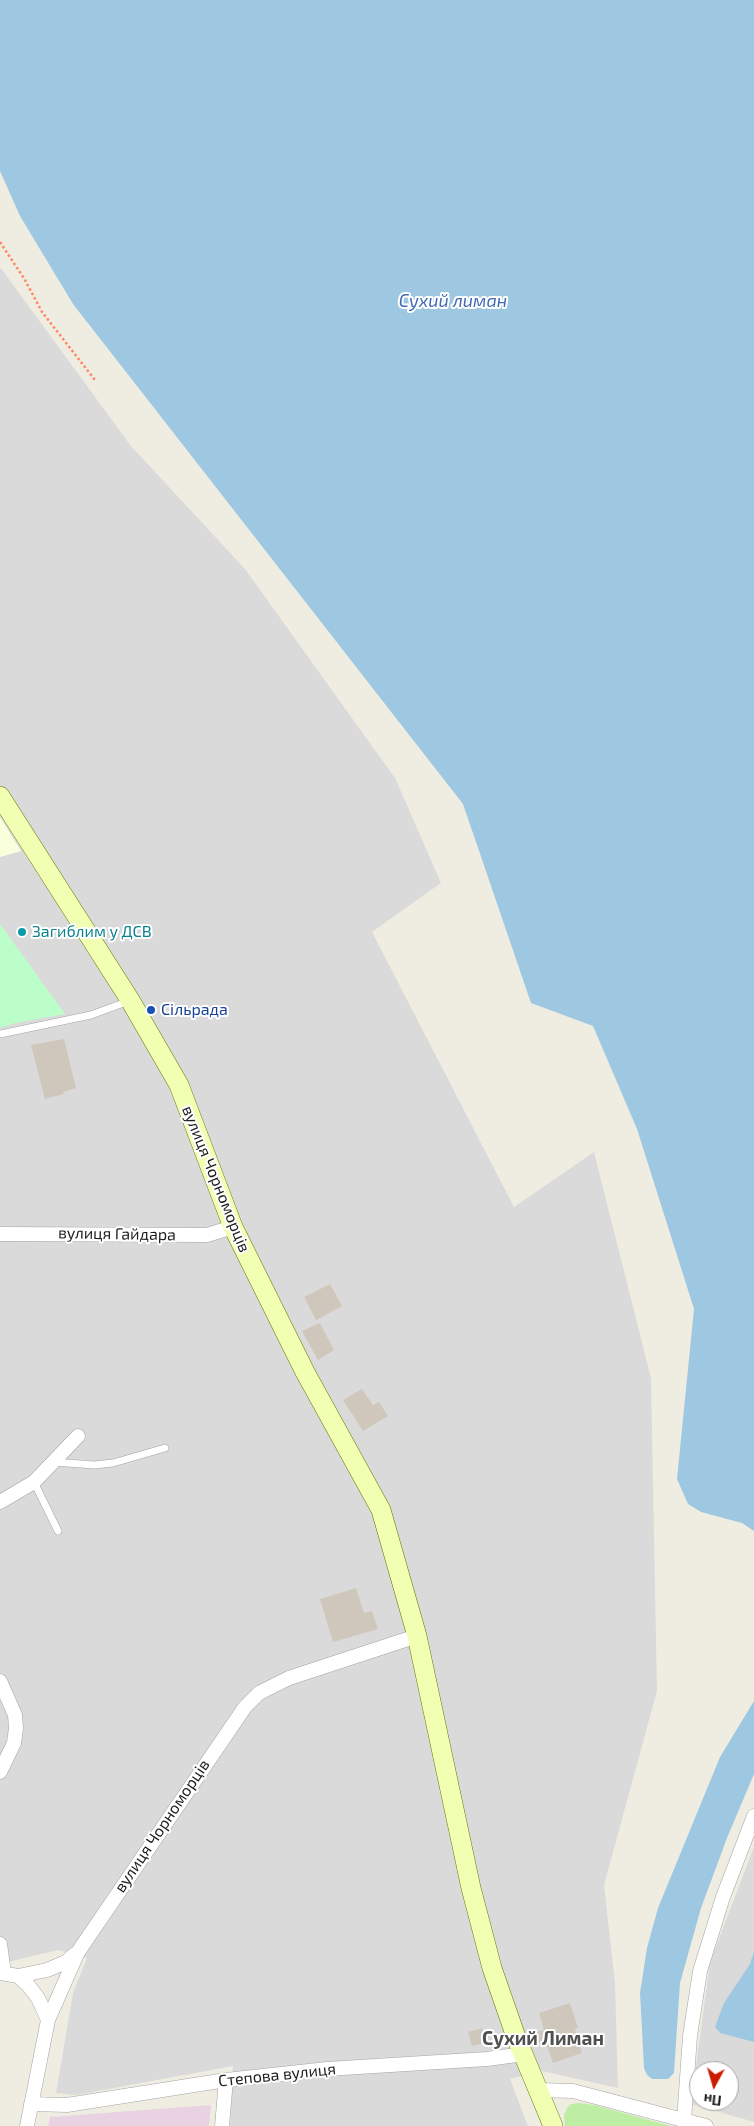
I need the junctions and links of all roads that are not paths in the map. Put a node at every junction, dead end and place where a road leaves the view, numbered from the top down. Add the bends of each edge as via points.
1 (0, 796) edge
2 (130, 1000) junction
3 (0, 1034) edge
4 (232, 1227) junction
5 (0, 1234) edge
6 (78, 1436) dead end
7 (165, 1448) dead end
8 (53, 1462) junction
9 (34, 1482) junction
10 (0, 1502) edge
11 (58, 1531) dead end
12 (418, 1636) junction
13 (0, 1681) edge
14 (0, 1772) edge
15 (754, 1816) edge
16 (0, 1944) edge
17 (78, 1952) junction
18 (8, 1974) edge
19 (48, 2020) junction
20 (524, 2054) junction
21 (226, 2080) junction
22 (539, 2090) junction
23 (31, 2104) junction
24 (684, 2120) junction
25 (27, 2126) edge
26 (222, 2126) edge
27 (553, 2126) edge
28 (706, 2126) edge

1 - 2 main road, вулиця Чорноморців
2 - 3 lane via 91,1015
2 - 4 main road, вулиця Чорноморців via 179,1085
4 - 5 street, вулиця Гайдара via 207,1235
4 - 12 main road, вулиця Чорноморців via 305,1372 381,1510
6 - 8 street
7 - 8 lane via 113,1463
8 - 9 street
9 - 10 street
9 - 11 lane
12 - 17 street, вулиця Чорноморців via 289,1678 259,1693 227,1730
12 - 20 main road, вулиця Чорноморців via 471,1888 492,1968
13 - 14 street via 15,1715 16,1728 14,1743
15 - 24 street via 723,1897 700,1972 690,2036
16 - 18 street
17 - 18 street via 58,1966
17 - 19 street, вулиця Чорноморців
18 - 19 street via 38,1998
19 - 23 street, вулиця Чорноморців
20 - 21 street, Степова вулиця
20 - 22 main road, вулиця Чорноморців
21 - 23 street, Степова вулиця via 67,2104
21 - 26 street
22 - 24 street via 573,2091
22 - 27 main road, вулиця Чорноморців
23 - 25 street, вулиця Чорноморців
24 - 28 street

